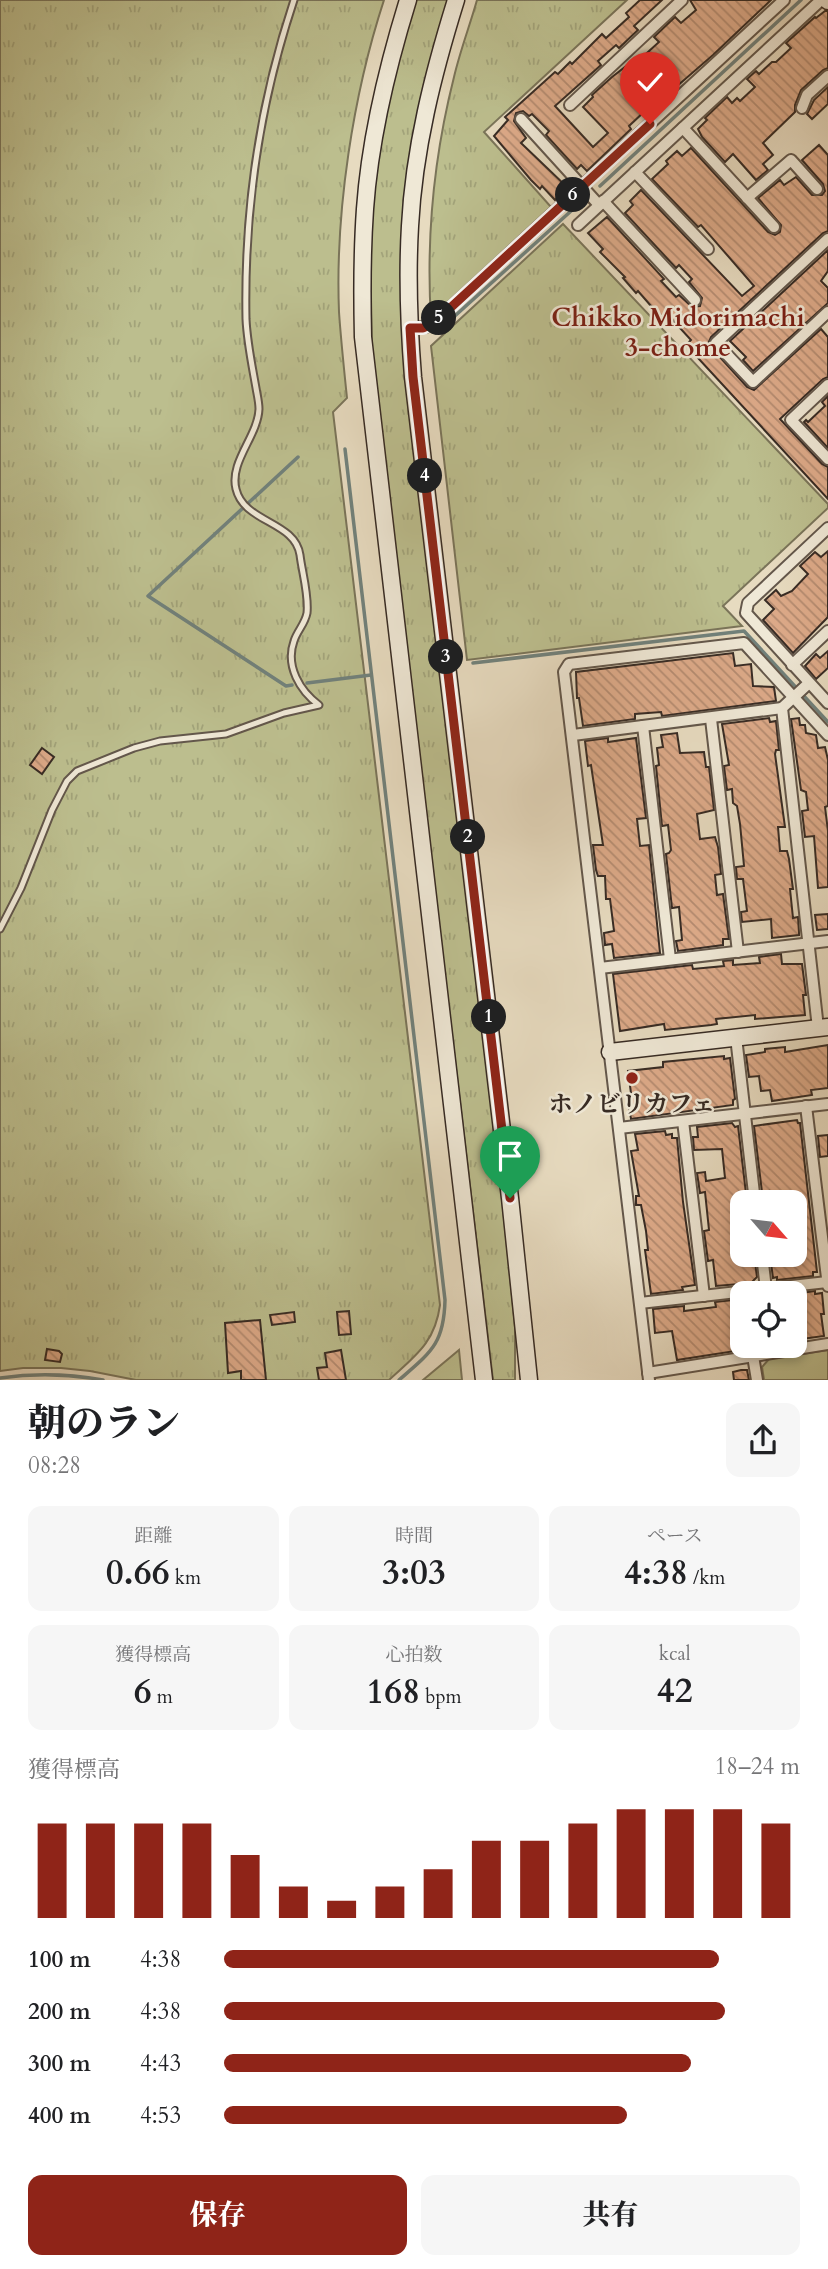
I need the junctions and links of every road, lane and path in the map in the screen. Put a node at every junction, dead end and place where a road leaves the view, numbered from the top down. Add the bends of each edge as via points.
1 (294, 0) edge
2 (408, 0) edge
3 (456, 0) edge
4 (682, 0) edge
5 (784, 0) edge
6 (821, 0) edge
7 (828, 76) edge
8 (570, 104) dead end
9 (802, 108) dead end
10 (521, 119) dead end
11 (683, 128) junction
12 (635, 172) junction
13 (583, 186) junction
14 (817, 190) dead end
15 (747, 198) junction
16 (601, 203) junction
17 (578, 225) dead end
18 (774, 227) dead end
19 (828, 239) edge
20 (708, 249) dead end
21 (695, 300) dead end
22 (828, 312) edge
23 (410, 328) junction
24 (828, 385) edge
25 (828, 459) edge
26 (828, 528) edge
27 (828, 631) edge
28 (792, 665) junction
29 (801, 691) junction
30 (828, 704) edge
31 (782, 708) junction
32 (711, 719) junction
33 (643, 726) junction
34 (573, 735) junction
35 (828, 735) edge
36 (0, 929) edge
37 (828, 941) edge
38 (809, 943) junction
39 (738, 951) junction
40 (670, 960) junction
41 (600, 968) junction
42 (823, 1027) edge
43 (736, 1037) junction
44 (610, 1052) junction
45 (828, 1104) edge
46 (806, 1106) junction
47 (745, 1114) junction
48 (683, 1121) junction
49 (619, 1128) junction
50 (754, 1190) edge
51 (828, 1284) edge
52 (807, 1286) edge
53 (730, 1293) edge
54 (704, 1296) junction
55 (640, 1303) junction
56 (828, 1344) edge
57 (807, 1347) edge
58 (743, 1358) edge
59 (753, 1358) edge
60 (648, 1377) edge
61 (484, 1380) edge
62 (529, 1380) edge
63 (757, 1380) edge

1 - 36 lane via 272,80 251,202 246,324 259,410 234,479 239,499 253,514 286,532 298,546 307,607 290,658 301,688 319,705 226,734 134,748 77,771 52,810
2 - 61 street via 385,79 371,156 363,248 363,337
3 - 23 street via 430,89 418,160 410,225
4 - 8 street
5 - 13 street
6 - 11 street
7 - 9 street via 807,94
10 - 13 street
11 - 12 street
11 - 15 street
12 - 16 street
12 - 20 street
13 - 16 street
13 - 23 street via 435,322
14 - 15 street via 791,160
15 - 18 street
16 - 17 street
16 - 21 street
19 - 22 street via 716,343 753,382
23 - 62 street
24 - 25 street via 791,420
26 - 28 street via 746,608 748,617
27 - 28 street
28 - 29 street
29 - 30 street
29 - 31 street
29 - 34 street via 744,643 569,664 564,672
29 - 35 street
31 - 32 street
31 - 38 street
32 - 33 street
32 - 39 street
33 - 34 street
33 - 40 street
34 - 41 street
37 - 38 street
38 - 39 street
38 - 42 street
39 - 40 street
40 - 41 street
41 - 44 street
42 - 43 street
43 - 44 street
43 - 47 street
44 - 49 street
45 - 46 street
46 - 47 street
46 - 51 street
47 - 48 street
47 - 50 street
48 - 49 street
48 - 54 street
49 - 55 street
51 - 52 street
53 - 54 street
54 - 55 street
55 - 60 street
56 - 57 street
58 - 60 street
59 - 63 street

